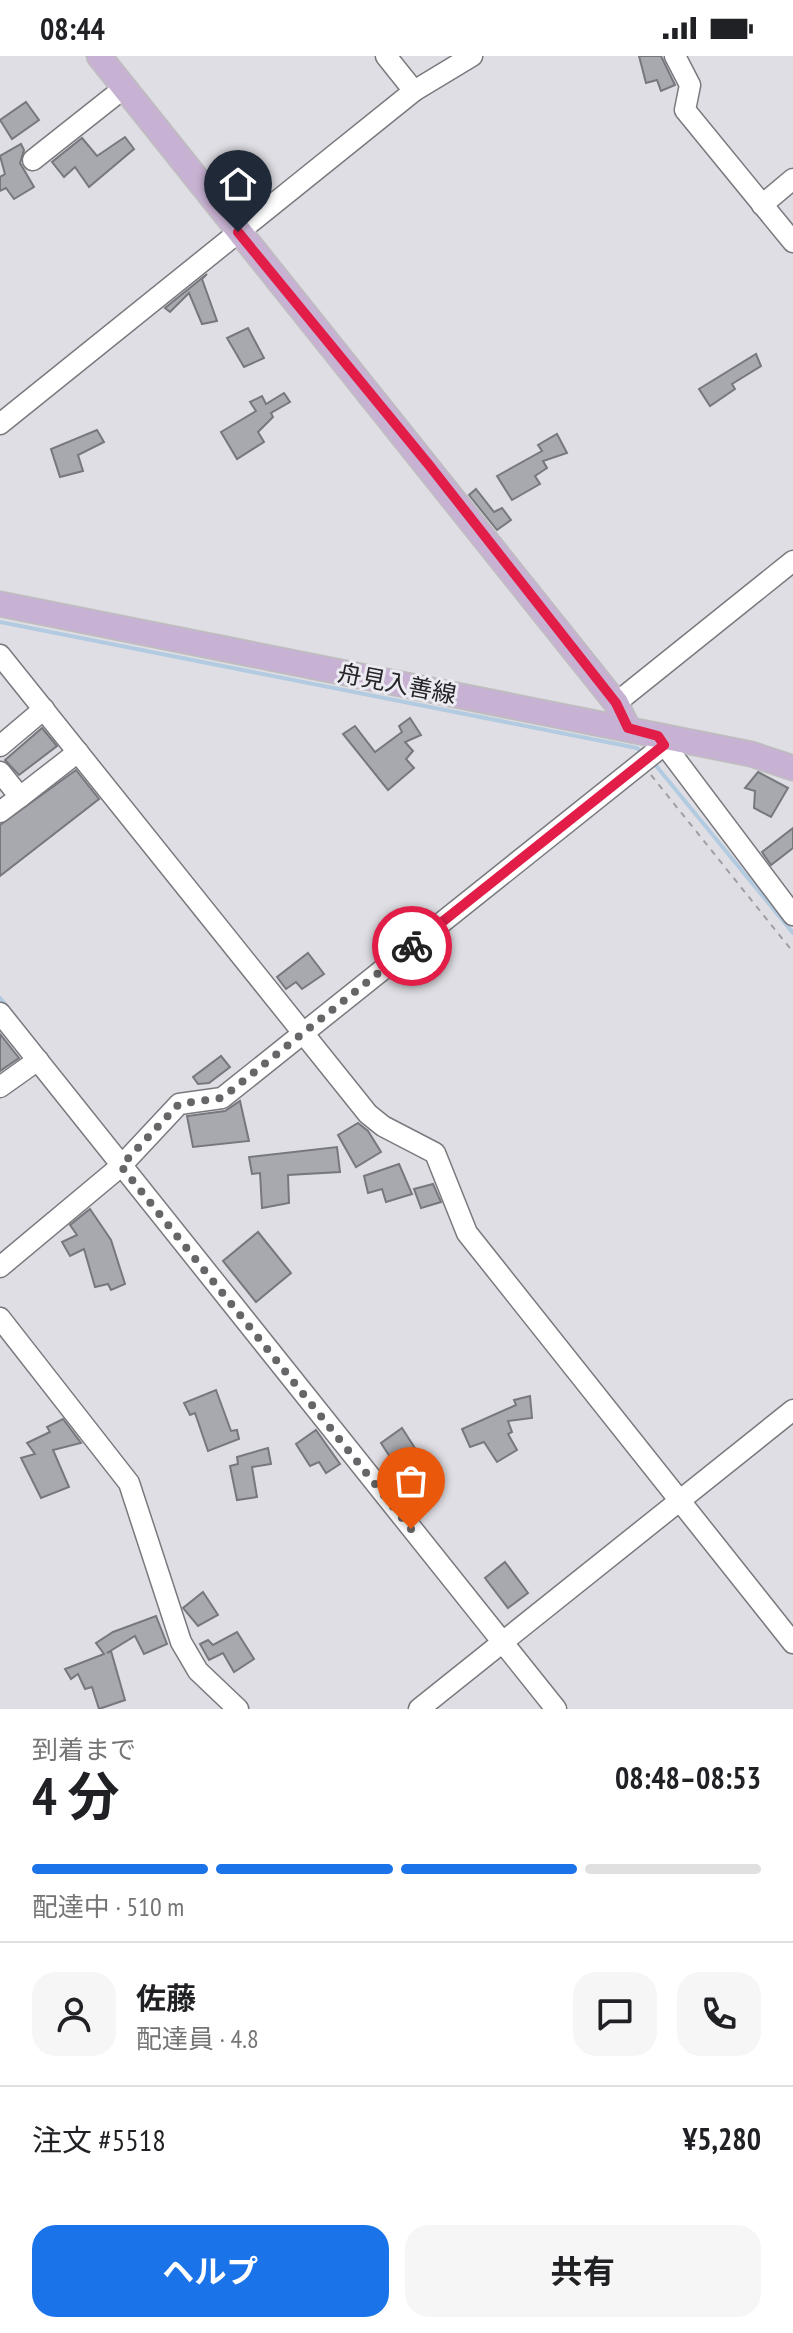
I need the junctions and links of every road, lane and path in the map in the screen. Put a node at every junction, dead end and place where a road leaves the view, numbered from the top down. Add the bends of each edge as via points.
1 (99, 56) edge
2 (386, 56) edge
3 (472, 56) edge
4 (675, 56) edge
5 (124, 88) junction
6 (414, 91) junction
7 (33, 160) dead end
8 (793, 179) edge
9 (762, 205) junction
10 (238, 232) junction
11 (793, 242) edge
12 (0, 424) edge
13 (793, 561) edge
14 (0, 604) edge
15 (0, 655) edge
16 (616, 703) junction
17 (44, 709) junction
18 (628, 728) junction
19 (661, 741) junction
20 (0, 746) edge
21 (78, 752) junction
22 (643, 763) junction
23 (793, 768) edge
24 (0, 772) edge
25 (20, 797) junction
26 (0, 812) edge
27 (793, 915) edge
28 (793, 952) edge
29 (3, 1024) edge
30 (303, 1033) junction
31 (38, 1060) junction
32 (0, 1087) edge
33 (121, 1166) junction
34 (0, 1267) edge
35 (0, 1318) edge
36 (793, 1410) edge
37 (679, 1500) junction
38 (502, 1643) junction
39 (793, 1643) edge
40 (238, 1709) edge
41 (419, 1709) edge
42 (556, 1709) edge

1 - 5 main road
2 - 6 street
3 - 6 street
4 - 9 street via 690,85 685,110
5 - 7 street
5 - 10 main road
6 - 10 street
8 - 9 street
9 - 11 street
10 - 12 street
10 - 16 main road
13 - 16 street
14 - 18 main road, 舟見入善線
15 - 17 street
16 - 18 main road
17 - 20 street
17 - 21 street
18 - 19 main road, 舟見入善線
19 - 22 street
19 - 23 main road, 舟見入善線 via 751,754
19 - 27 street
21 - 25 street
21 - 30 street
22 - 28 path
22 - 30 street
24 - 25 street
25 - 26 street
29 - 31 street
30 - 33 street via 222,1098 179,1104
30 - 37 street via 368,1114 435,1153 467,1233
31 - 32 street
31 - 33 street
33 - 34 street
33 - 38 street
35 - 40 street via 129,1483 181,1642 198,1671
36 - 37 street
37 - 38 street
37 - 39 street
38 - 41 street
38 - 42 street

